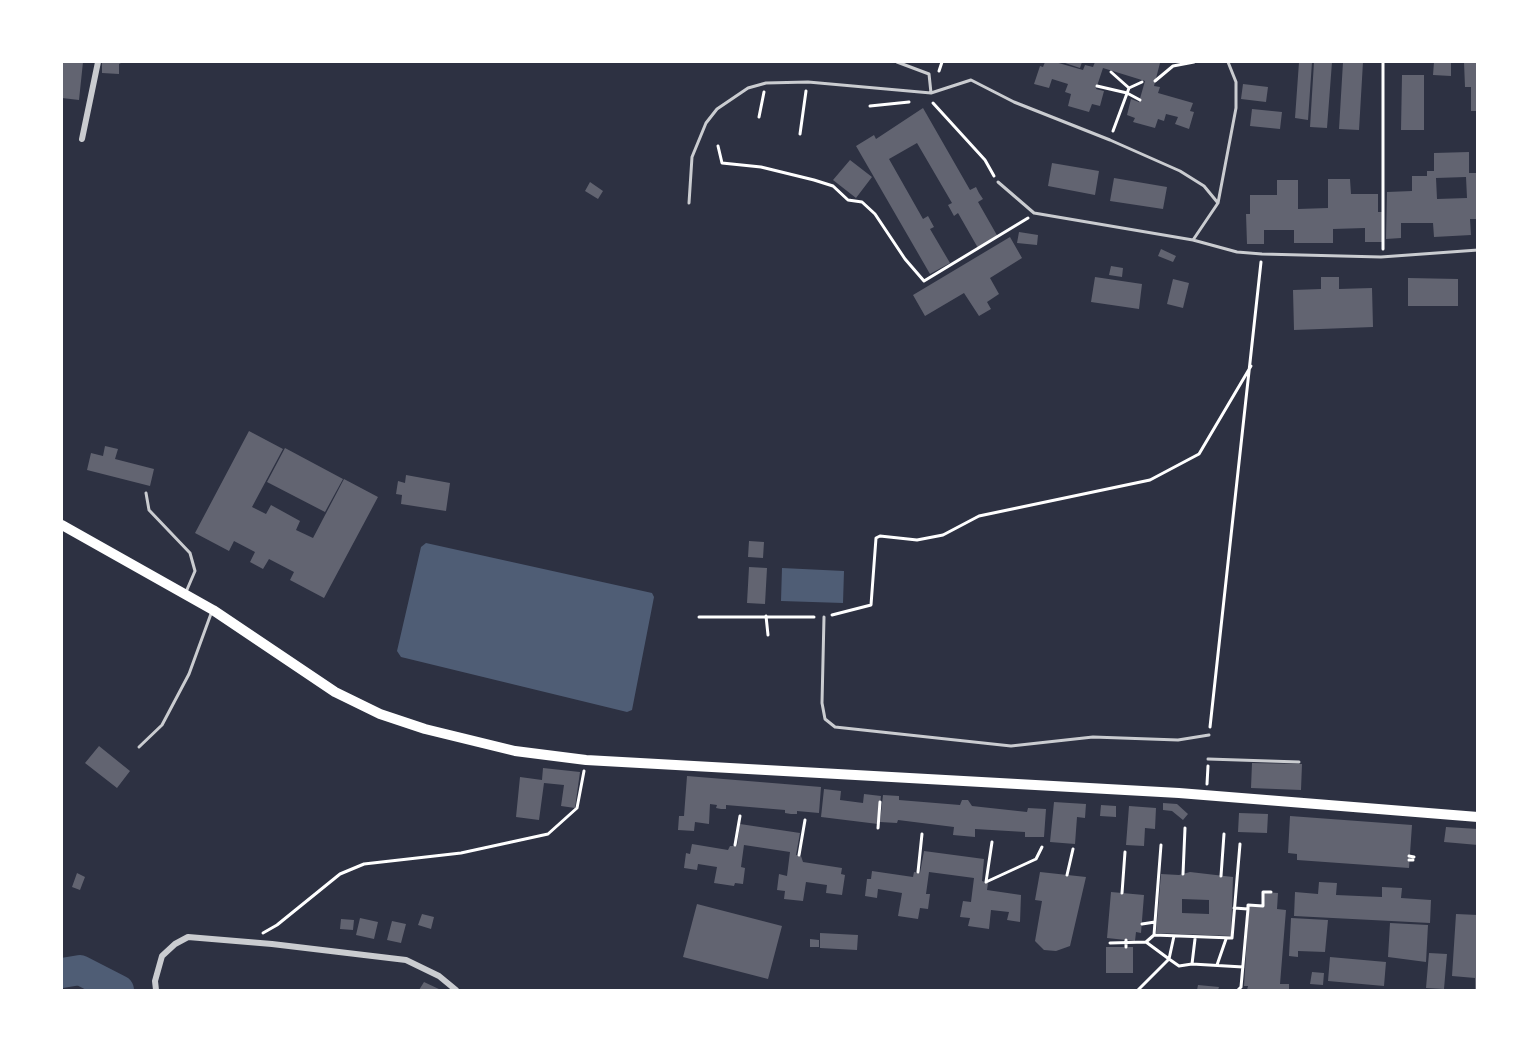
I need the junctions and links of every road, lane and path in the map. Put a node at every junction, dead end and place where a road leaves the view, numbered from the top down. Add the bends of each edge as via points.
1 (98, 62) edge
2 (897, 62) edge
3 (1194, 62) edge
4 (1228, 62) edge
5 (1383, 62) edge
6 (1111, 72) dead end
7 (1155, 81) dead end
8 (808, 82) junction
9 (1142, 82) dead end
10 (766, 83) junction
11 (1097, 86) dead end
12 (1128, 90) junction
13 (931, 93) junction
14 (925, 100) dead end
15 (1140, 100) dead end
16 (915, 101) dead end
17 (870, 106) dead end
18 (759, 117) dead end
19 (800, 134) dead end
20 (82, 139) dead end
21 (1110, 140) junction
22 (718, 146) dead end
23 (998, 182) joint
24 (688, 203) dead end
25 (1218, 203) junction
26 (1034, 213) junction
27 (1194, 240) junction
28 (1478, 250) edge
29 (1262, 254) junction
30 (1381, 257) junction
31 (1251, 366) junction
32 (146, 492) dead end
33 (62, 525) edge
34 (185, 593) junction
35 (213, 610) junction
36 (699, 616) dead end
37 (766, 616) junction
38 (824, 617) junction
39 (768, 635) dead end
40 (1209, 735) joint
41 (139, 747) dead end
42 (1208, 759) joint
43 (586, 760) junction
44 (1299, 762) dead end
45 (1207, 796) junction
46 (880, 802) dead end
47 (740, 816) dead end
48 (1478, 817) edge
49 (806, 820) dead end
50 (878, 828) dead end
51 (1185, 828) dead end
52 (922, 834) dead end
53 (1224, 834) dead end
54 (992, 842) dead end
55 (1240, 844) dead end
56 (735, 845) dead end
57 (1161, 845) dead end
58 (1042, 847) dead end
59 (1073, 849) dead end
60 (1125, 852) dead end
61 (799, 855) dead end
62 (918, 872) dead end
63 (1183, 874) dead end
64 (1067, 875) dead end
65 (1221, 876) dead end
66 (1272, 892) dead end
67 (1122, 893) dead end
68 (1234, 908) junction
69 (1248, 909) junction
70 (1155, 922) junction
71 (1142, 924) dead end
72 (1154, 935) junction
73 (1174, 936) junction
74 (1195, 939) dead end
75 (1226, 939) dead end
76 (238, 941) junction
77 (1146, 942) junction
78 (1110, 943) dead end
79 (1169, 959) junction
80 (1192, 964) junction
81 (1217, 965) junction
82 (1243, 967) junction
83 (156, 990) edge
84 (456, 990) edge
85 (1138, 990) edge
86 (1237, 990) edge

1 - 20 street
2 - 13 lane via 929,74
3 - 7 path via 1173,66
4 - 25 lane via 1236,82 1236,108
5 - 30 path
6 - 12 path
8 - 10 lane
8 - 13 lane
8 - 19 path
9 - 12 path
10 - 18 path
10 - 24 lane via 733,97 706,123 692,157
11 - 12 path
12 - 15 path
12 - 21 path
13 - 21 lane via 971,80 1014,102
14 - 23 path via 935,104 985,160
16 - 17 path
21 - 25 lane via 1180,171 1204,186
22 - 26 path via 722,162 814,180 833,186 848,200 862,202 924,281
23 - 26 lane
25 - 27 lane
26 - 27 lane
27 - 29 lane via 1237,252
28 - 30 lane
29 - 30 lane
29 - 31 path
31 - 38 path via 1199,454 1150,480 979,516 943,535 917,540 880,536 876,538 871,605
31 - 40 path
32 - 34 lane via 149,510 190,553 195,571
33 - 34 main road
34 - 35 main road
35 - 41 lane via 189,674 162,725
35 - 43 main road via 335,692 380,714 515,751
36 - 37 path
37 - 38 path
37 - 39 path
38 - 40 lane via 822,703 825,719 835,727 1011,746 1093,737 1179,740
42 - 44 lane
42 - 45 path
43 - 45 main road
43 - 76 path via 577,808 548,834 461,853 364,864 340,874 277,924
45 - 48 main road
46 - 50 path
47 - 56 path
49 - 61 path
51 - 63 path
52 - 62 path
53 - 65 path
54 - 58 path via 986,882 1036,860
55 - 68 path
57 - 70 path
59 - 64 path
60 - 67 path
66 - 69 path via 1263,892 1263,906 1248,905
68 - 69 path
68 - 73 path via 1232,938
69 - 82 path
70 - 71 path
70 - 72 path
72 - 73 path
72 - 77 path
73 - 79 path
74 - 80 path
75 - 81 path
76 - 83 street via 188,937 175,944 162,956
76 - 84 street via 406,960 439,976
77 - 78 path
77 - 79 path
79 - 80 path via 1179,966
79 - 85 path
80 - 81 path
81 - 82 path
82 - 86 path via 1241,987

